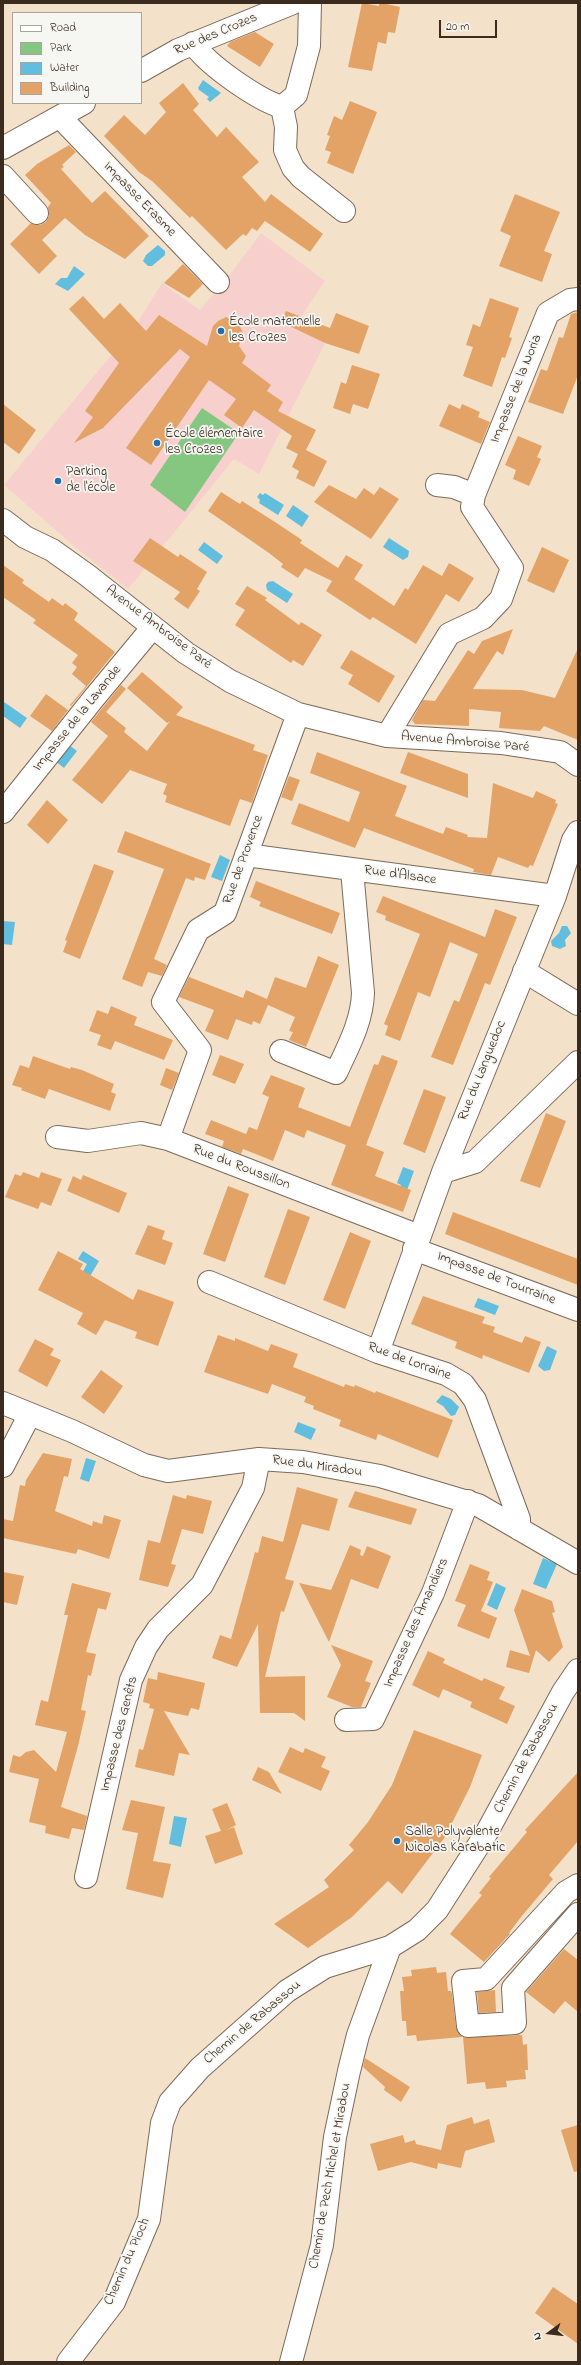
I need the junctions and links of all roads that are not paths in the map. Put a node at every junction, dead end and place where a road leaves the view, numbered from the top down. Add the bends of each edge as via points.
1 (293, 3) edge
2 (310, 3) edge
3 (193, 43) junction
4 (142, 70) edge
5 (82, 104) edge
6 (282, 106) junction
7 (60, 117) junction
8 (3, 148) edge
9 (3, 176) edge
10 (344, 211) dead end
11 (37, 213) dead end
12 (218, 282) dead end
13 (578, 299) edge
14 (437, 485) dead end
15 (474, 495) junction
16 (3, 521) edge
17 (153, 627) junction
18 (298, 714) junction
19 (387, 736) junction
20 (578, 765) edge
21 (3, 812) edge
22 (578, 832) edge
23 (246, 855) junction
24 (352, 870) junction
25 (555, 896) junction
26 (524, 971) junction
27 (578, 1004) edge
28 (281, 1051) dead end
29 (578, 1062) edge
30 (57, 1137) dead end
31 (168, 1139) junction
32 (443, 1172) junction
33 (417, 1242) junction
34 (209, 1282) dead end
35 (578, 1310) edge
36 (378, 1352) junction
37 (3, 1403) edge
38 (30, 1414) junction
39 (259, 1459) junction
40 (3, 1466) edge
41 (468, 1501) junction
42 (519, 1529) junction
43 (578, 1563) edge
44 (578, 1670) edge
45 (346, 1720) dead end
46 (86, 1877) dead end
47 (578, 1885) edge
48 (578, 1914) edge
49 (390, 1947) junction
50 (170, 2102) joint
51 (68, 2362) edge
52 (291, 2362) edge

1 - 3 street, Rue des Crozes
2 - 6 street via 309,46 296,95
3 - 4 street, Rue des Crozes
3 - 6 street via 200,54 213,65 270,103
5 - 7 street
6 - 10 street via 286,126 285,150 293,168
7 - 8 street
7 - 12 street, Impasse Erasme
9 - 11 street
13 - 15 street, Impasse de la Noria via 570,300 548,313
14 - 15 street via 454,487
15 - 19 street via 472,508 512,568 501,599 483,618 449,634
16 - 17 street, Avenue Ambroise Paré via 25,537 52,550
17 - 18 street, Avenue Ambroise Paré via 186,653 230,681
17 - 21 street, Impasse de la Lavande
18 - 19 street, Avenue Ambroise Paré
18 - 23 street, Rue de Provence
19 - 20 street, Avenue Ambroise Paré via 560,752
22 - 25 street, Rue du Languedoc
23 - 24 street, Rue d'Alsace
23 - 31 street, Rue de Provence via 225,913 198,930 163,1002 200,1050
24 - 25 street, Rue d'Alsace
24 - 28 street via 363,993 363,1008 353,1037 336,1073
25 - 26 street, Rue du Languedoc
26 - 27 street
26 - 32 street, Rue du Languedoc
29 - 32 street via 474,1162
30 - 31 street, Rue du Roussillon via 88,1141 141,1133
31 - 33 street, Rue du Roussillon
32 - 33 street, Rue du Languedoc
33 - 35 street, Impasse de Tourraine
33 - 36 street, Rue du Languedoc
34 - 36 street, Rue de Lorraine
36 - 42 street, Rue de Lorraine via 446,1374 463,1384 475,1400 519,1519
37 - 38 street, Rue du Miradou
38 - 39 street, Rue du Miradou via 144,1465 168,1471
38 - 40 street
39 - 41 street, Rue du Miradou via 303,1462 380,1476
39 - 46 street, Impasse des Genêts via 253,1488 202,1585 158,1629 146,1647 131,1680
41 - 42 street, Rue du Miradou
41 - 45 street, Impasse des Amandiers via 433,1593 373,1719
42 - 43 street, Rue du Miradou
44 - 49 street, Chemin de Rabassou via 563,1692 487,1832 436,1910 417,1930
47 - 48 street via 566,1892 486,1979 464,1981 468,2026 515,2023 513,1988
49 - 50 street, Chemin de Rabassou via 325,1967 287,1991 200,2068
49 - 52 street, Chemin de Pech Michel et Miradou via 361,2028 349,2071 335,2136 322,2245
50 - 51 street, Chemin du Pioch via 162,2123 149,2219 114,2302

